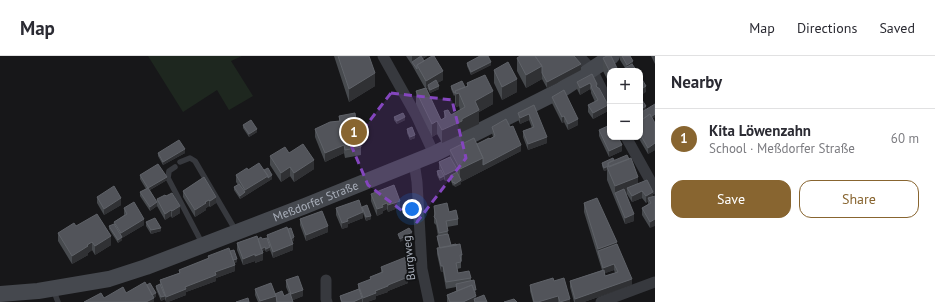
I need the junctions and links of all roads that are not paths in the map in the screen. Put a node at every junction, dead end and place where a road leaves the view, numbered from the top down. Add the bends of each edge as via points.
1 (383, 56) edge
2 (579, 56) edge
3 (612, 56) edge
4 (592, 70) junction
5 (609, 104) edge
6 (628, 140) edge
7 (434, 154) junction
8 (180, 162) dead end
9 (414, 162) junction
10 (175, 167) dead end
11 (655, 189) edge
12 (237, 232) junction
13 (204, 245) junction
14 (326, 280) dead end
15 (655, 282) edge
16 (0, 294) edge
17 (56, 295) edge
18 (607, 301) edge
19 (327, 302) edge
20 (429, 302) edge

1 - 7 street via 416,115
2 - 4 street
3 - 4 street, Meßdorfer Straße
4 - 5 street
4 - 7 street, Meßdorfer Straße via 561,90
6 - 11 street
7 - 9 street, Meßdorfer Straße
8 - 12 lane via 190,158 195,161
9 - 12 street, Meßdorfer Straße
9 - 20 street, Burgweg via 422,269
10 - 13 lane via 169,171 168,178
12 - 13 street, Meßdorfer Straße
13 - 17 street, Meßdorfer Straße via 146,267
14 - 19 street
15 - 18 street
16 - 17 street, Meßdorfer Straße

